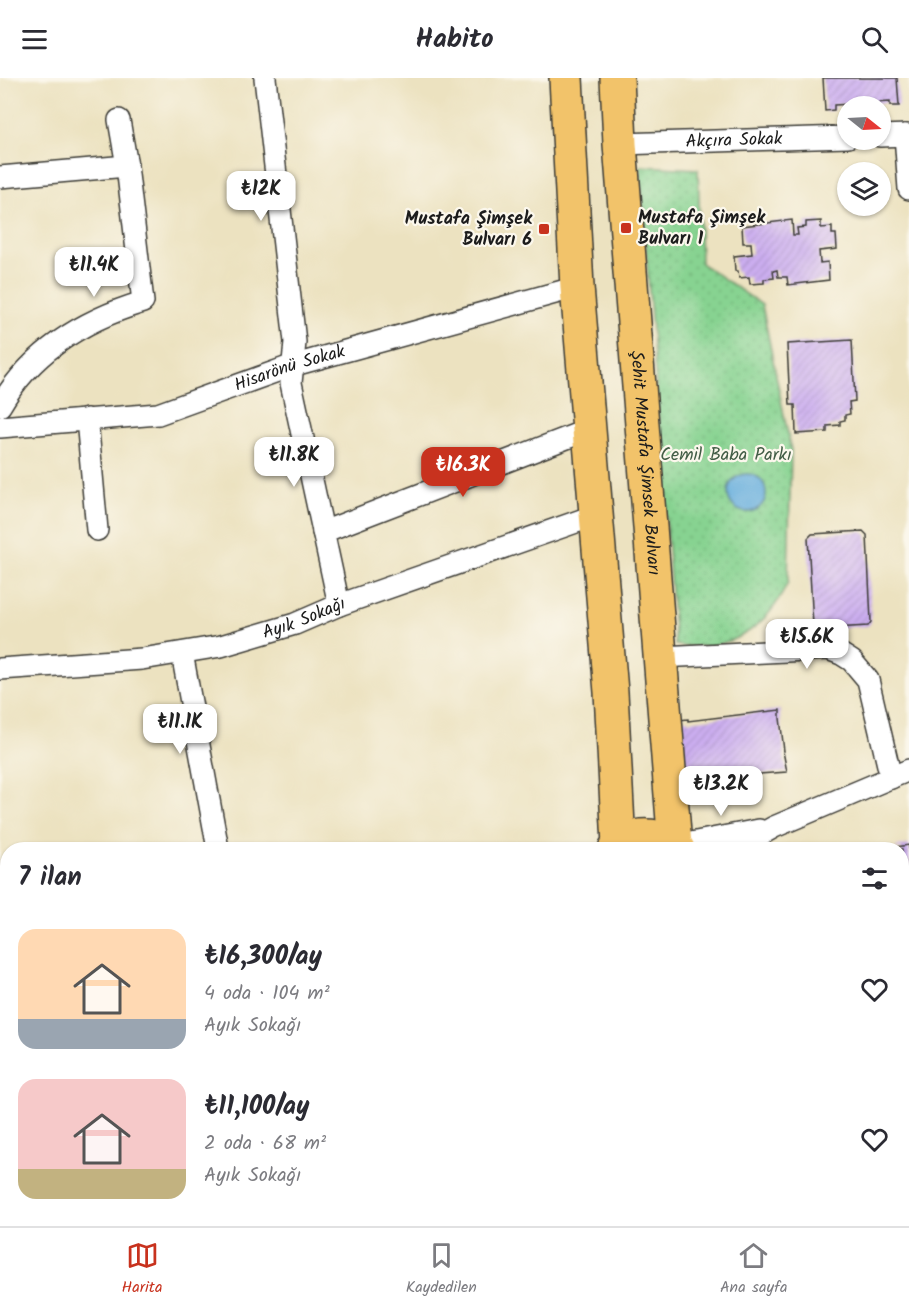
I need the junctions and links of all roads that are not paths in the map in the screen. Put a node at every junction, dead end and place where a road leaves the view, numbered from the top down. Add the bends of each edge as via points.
1 (265, 78) edge
2 (566, 78) edge
3 (617, 78) edge
4 (119, 120) dead end
5 (907, 135) edge
6 (891, 136) edge
7 (837, 137) edge
8 (620, 144) junction
9 (127, 166) junction
10 (0, 177) edge
11 (909, 189) edge
12 (577, 287) junction
13 (291, 366) junction
14 (0, 406) edge
15 (87, 419) junction
16 (0, 427) edge
17 (590, 429) junction
18 (596, 515) junction
19 (97, 530) dead end
20 (323, 532) junction
21 (339, 605) junction
22 (182, 653) junction
23 (660, 657) junction
24 (0, 669) edge
25 (900, 774) edge
26 (774, 827) junction
27 (217, 842) edge
28 (617, 842) edge
29 (625, 842) edge
30 (666, 842) edge
31 (675, 842) edge
32 (704, 842) edge
33 (747, 842) edge

1 - 13 street via 295,342
2 - 12 main road
3 - 8 main road, Şehit Mustafa Şimsek Bulvarı
4 - 9 street
5 - 6 street
5 - 11 street
7 - 8 street, Akçıra Sokak
8 - 23 main road, Şehit Mustafa Şimsek Bulvarı
9 - 10 street
9 - 14 street via 143,302 102,316 50,347 21,375
12 - 13 street, Hisarönü Sokak
12 - 17 main road
13 - 15 street, Hisarönü Sokak via 158,414
13 - 20 street via 291,383
15 - 16 street, Hisarönü Sokak
15 - 19 street
17 - 18 main road
17 - 20 street
18 - 21 street, Ayık Sokağı
18 - 28 main road via 611,692
20 - 21 street
21 - 22 street, Ayık Sokağı via 258,636
22 - 24 street, Ayık Sokağı
22 - 27 street
23 - 25 street via 828,649 841,654 868,680
23 - 31 main road, Şehit Mustafa Şimsek Bulvarı
25 - 26 street
26 - 32 street
26 - 33 street
29 - 30 main road via 641,836

